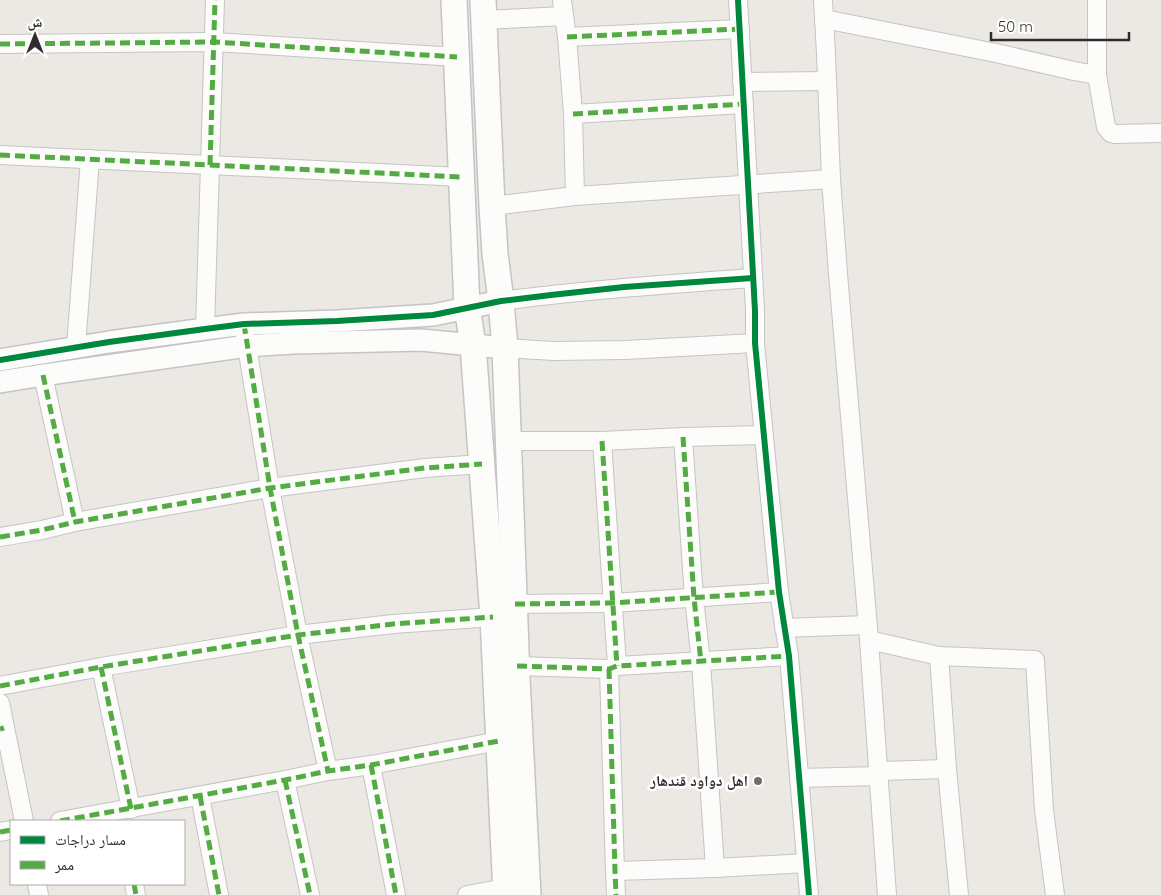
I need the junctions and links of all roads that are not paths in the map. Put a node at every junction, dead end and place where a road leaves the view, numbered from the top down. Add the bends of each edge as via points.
1 (215, 0) edge
2 (454, 0) edge
3 (738, 0) edge
4 (823, 0) edge
5 (1096, 0) edge
6 (563, 8) edge
7 (484, 10) edge
8 (824, 19) junction
9 (740, 29) junction
10 (567, 37) junction
11 (214, 42) junction
12 (0, 44) edge
13 (457, 57) junction
14 (1097, 75) junction
15 (827, 81) junction
16 (742, 82) junction
17 (744, 104) junction
18 (573, 114) junction
19 (1161, 133) edge
20 (0, 155) edge
21 (90, 159) junction
22 (210, 166) junction
23 (462, 177) junction
24 (831, 179) junction
25 (747, 185) junction
26 (575, 196) junction
27 (492, 206) junction
28 (753, 278) junction
29 (501, 301) junction
30 (467, 307) junction
31 (244, 324) junction
32 (205, 328) junction
33 (755, 343) junction
34 (473, 345) junction
35 (247, 346) junction
36 (76, 347) junction
37 (505, 348) junction
38 (0, 360) edge
39 (43, 375) junction
40 (0, 382) edge
41 (763, 434) junction
42 (683, 437) junction
43 (508, 441) junction
44 (602, 441) junction
45 (482, 464) junction
46 (270, 488) junction
47 (75, 522) junction
48 (0, 537) edge
49 (779, 592) junction
50 (694, 598) junction
51 (612, 603) junction
52 (515, 604) junction
53 (493, 617) junction
54 (784, 628) junction
55 (868, 633) junction
56 (298, 635) junction
57 (789, 656) junction
58 (939, 656) junction
59 (701, 662) junction
60 (517, 666) junction
61 (101, 667) junction
62 (613, 667) junction
63 (0, 686) edge
64 (0, 702) edge
65 (2, 728) edge
66 (499, 741) junction
67 (371, 765) junction
68 (947, 770) junction
69 (328, 771) junction
70 (879, 773) junction
71 (799, 778) junction
72 (285, 780) junction
73 (200, 796) junction
74 (125, 813) edge
75 (24, 820) edge
76 (68, 820) edge
77 (806, 863) junction
78 (715, 868) junction
79 (614, 871) junction
80 (513, 893) edge
81 (219, 895) edge
82 (310, 895) edge
83 (396, 895) edge
84 (468, 895) edge
85 (616, 895) edge
86 (809, 895) edge
87 (887, 895) edge
88 (959, 895) edge
89 (1055, 895) edge

1 - 11 street
2 - 13 main road
3 - 9 street
4 - 8 street
5 - 14 street
6 - 7 street
6 - 10 street
7 - 27 main road
8 - 14 street
8 - 15 street
9 - 10 street
9 - 16 street
10 - 18 street
11 - 12 street
11 - 13 street
11 - 22 street
13 - 23 main road
14 - 19 street via 1104,121 1111,133
15 - 16 street
15 - 24 street
16 - 17 street
17 - 18 street
17 - 25 street
18 - 26 street
20 - 21 street
21 - 22 street
21 - 36 street
22 - 23 street
22 - 32 street
23 - 30 main road
24 - 25 street
24 - 55 street
25 - 26 street
25 - 28 street
26 - 27 street
27 - 29 main road
28 - 29 street via 624,287
28 - 33 street
29 - 30 street
29 - 37 main road
30 - 31 street via 433,315
30 - 34 main road
31 - 32 street
31 - 35 street
32 - 36 street
33 - 37 street via 625,350
33 - 41 street
34 - 35 street via 422,340
34 - 37 street
34 - 45 main road
35 - 39 street
35 - 46 street
36 - 38 street
37 - 43 main road
39 - 40 street
39 - 47 street
41 - 42 street
41 - 49 street
42 - 44 street
42 - 50 street
43 - 44 street
43 - 52 main road
44 - 51 street
45 - 46 street
45 - 53 main road
46 - 47 street
46 - 56 street
47 - 48 street
49 - 50 street
49 - 54 street
50 - 51 street
50 - 59 street
51 - 52 street
51 - 62 street
52 - 60 main road
53 - 56 street
53 - 66 main road
54 - 55 street
54 - 57 street
55 - 58 street
55 - 70 street
56 - 61 street
56 - 69 street
57 - 59 street
57 - 71 street
58 - 68 street
58 - 89 street via 1035,660 1044,810
59 - 62 street
59 - 78 street
60 - 62 street
60 - 80 main road
61 - 63 street
61 - 74 street
62 - 79 street
64 - 65 street
65 - 75 street
66 - 67 street
66 - 80 main road
67 - 69 street
67 - 83 street
68 - 70 street
68 - 88 street
69 - 72 street
70 - 71 street
70 - 87 street
71 - 77 street
72 - 73 street
72 - 82 street
73 - 74 street
73 - 81 street
74 - 76 street
77 - 78 street
77 - 86 street
78 - 79 street
79 - 85 street
80 - 84 street

